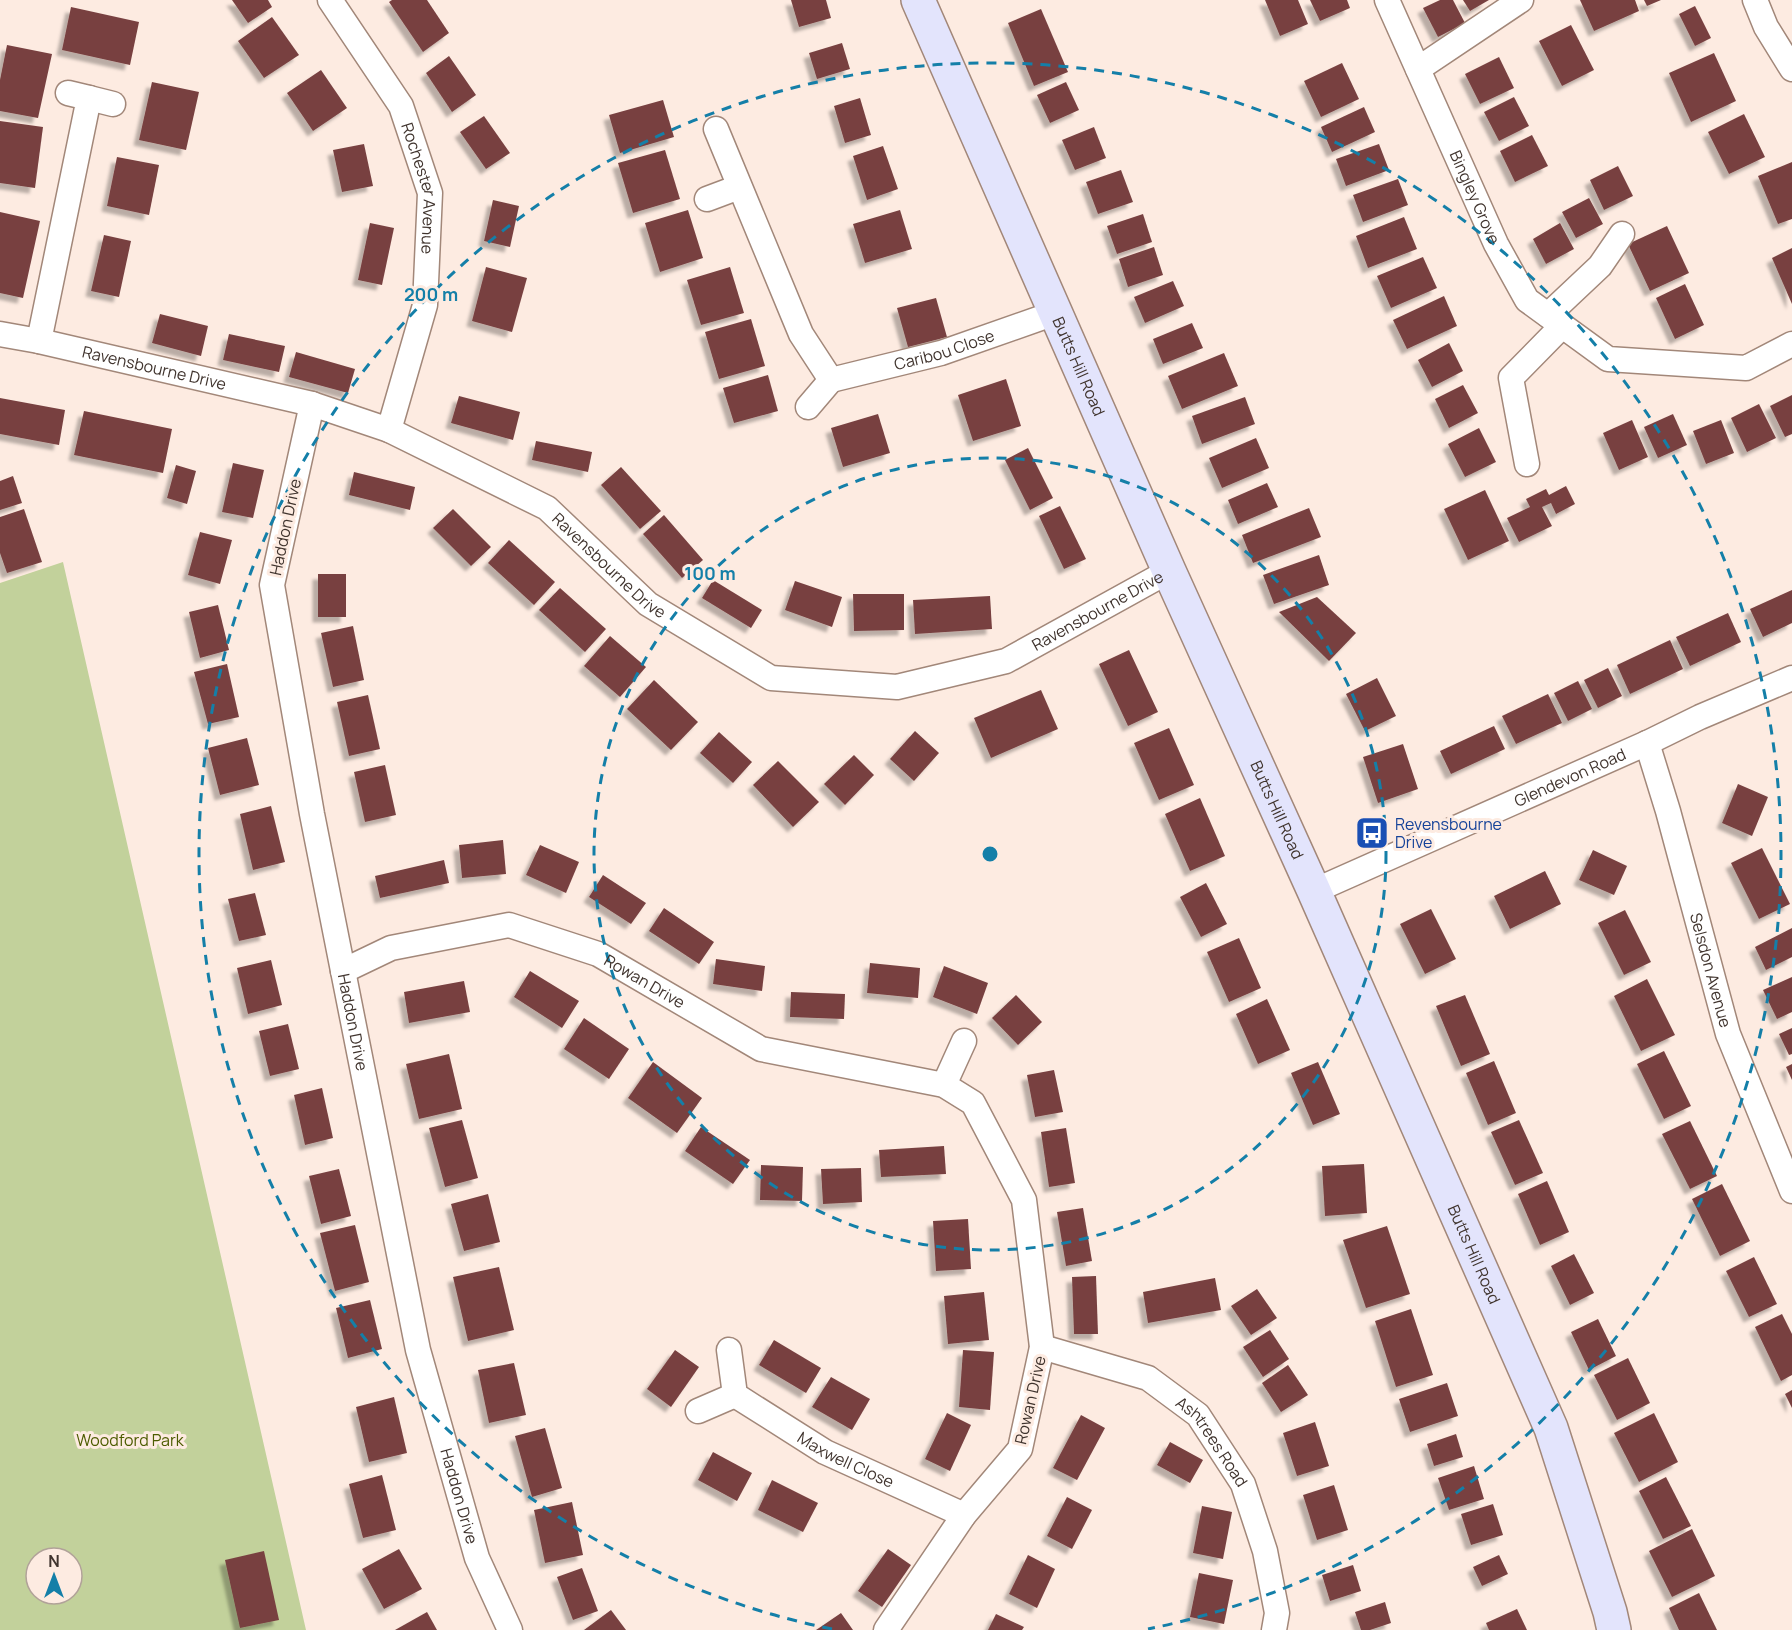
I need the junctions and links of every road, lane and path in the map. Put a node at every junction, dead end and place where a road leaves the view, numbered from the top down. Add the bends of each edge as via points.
1 (330, 0) edge
2 (918, 0) edge
3 (1387, 0) edge
4 (1521, 0) edge
5 (1755, 0) edge
6 (1418, 69) junction
7 (1792, 69) edge
8 (113, 104) dead end
9 (716, 129) dead end
10 (739, 187) junction
11 (707, 199) dead end
12 (1622, 234) dead end
13 (1055, 312) junction
14 (1555, 321) junction
15 (0, 334) edge
16 (39, 341) junction
17 (1792, 344) edge
18 (831, 380) junction
19 (312, 404) junction
20 (808, 407) dead end
21 (389, 430) junction
22 (1527, 464) dead end
23 (1169, 571) junction
24 (1792, 678) edge
25 (1647, 743) junction
26 (1314, 891) junction
27 (343, 971) junction
28 (964, 1041) dead end
29 (944, 1085) junction
30 (1792, 1191) edge
31 (1042, 1347) junction
32 (729, 1350) dead end
33 (735, 1395) junction
34 (698, 1411) dead end
35 (964, 1515) junction
36 (510, 1630) edge
37 (886, 1630) edge
38 (1274, 1630) edge
39 (1614, 1630) edge

1 - 21 street, Rochester Avenue via 401,106 430,193 425,305
2 - 13 street, Butts Hill Road
3 - 6 street, Bingley Grove
4 - 6 street
5 - 7 street via 1766,27
6 - 14 street, Bingley Grove via 1496,244 1527,300
8 - 16 street via 79,96
9 - 10 street
10 - 11 street
10 - 18 street via 801,334
12 - 14 street
13 - 18 street, Caribou Close via 941,353
13 - 23 street, Butts Hill Road
14 - 17 street, Bingley Grove via 1608,359 1746,368
14 - 22 street via 1511,378
15 - 16 street, Ravensbourne Drive
16 - 19 street, Ravensbourne Drive
18 - 20 street
19 - 21 street, Ravensbourne Drive
19 - 27 street, Haddon Drive via 272,585
21 - 23 street, Ravensbourne Drive via 547,508 648,604 771,678 897,687 1006,661
23 - 26 street, Butts Hill Road
24 - 25 street, Glendevon Road
25 - 26 street, Glendevon Road
25 - 30 street, Selsdon Avenue via 1728,1034
26 - 39 street, Butts Hill Road via 1551,1428
27 - 29 street, Rowan Drive via 392,948 509,925 598,954 761,1049
27 - 36 street, Haddon Drive via 418,1350 477,1557
28 - 29 street
29 - 31 street, Rowan Drive via 974,1103 1024,1200
31 - 35 street, Rowan Drive via 1020,1449
31 - 38 street, Ashtrees Road via 1148,1378 1198,1415 1243,1484 1265,1551 1277,1612
32 - 33 street
33 - 34 street
33 - 35 street, Maxwell Close via 825,1452
35 - 37 street, Rowan Drive

